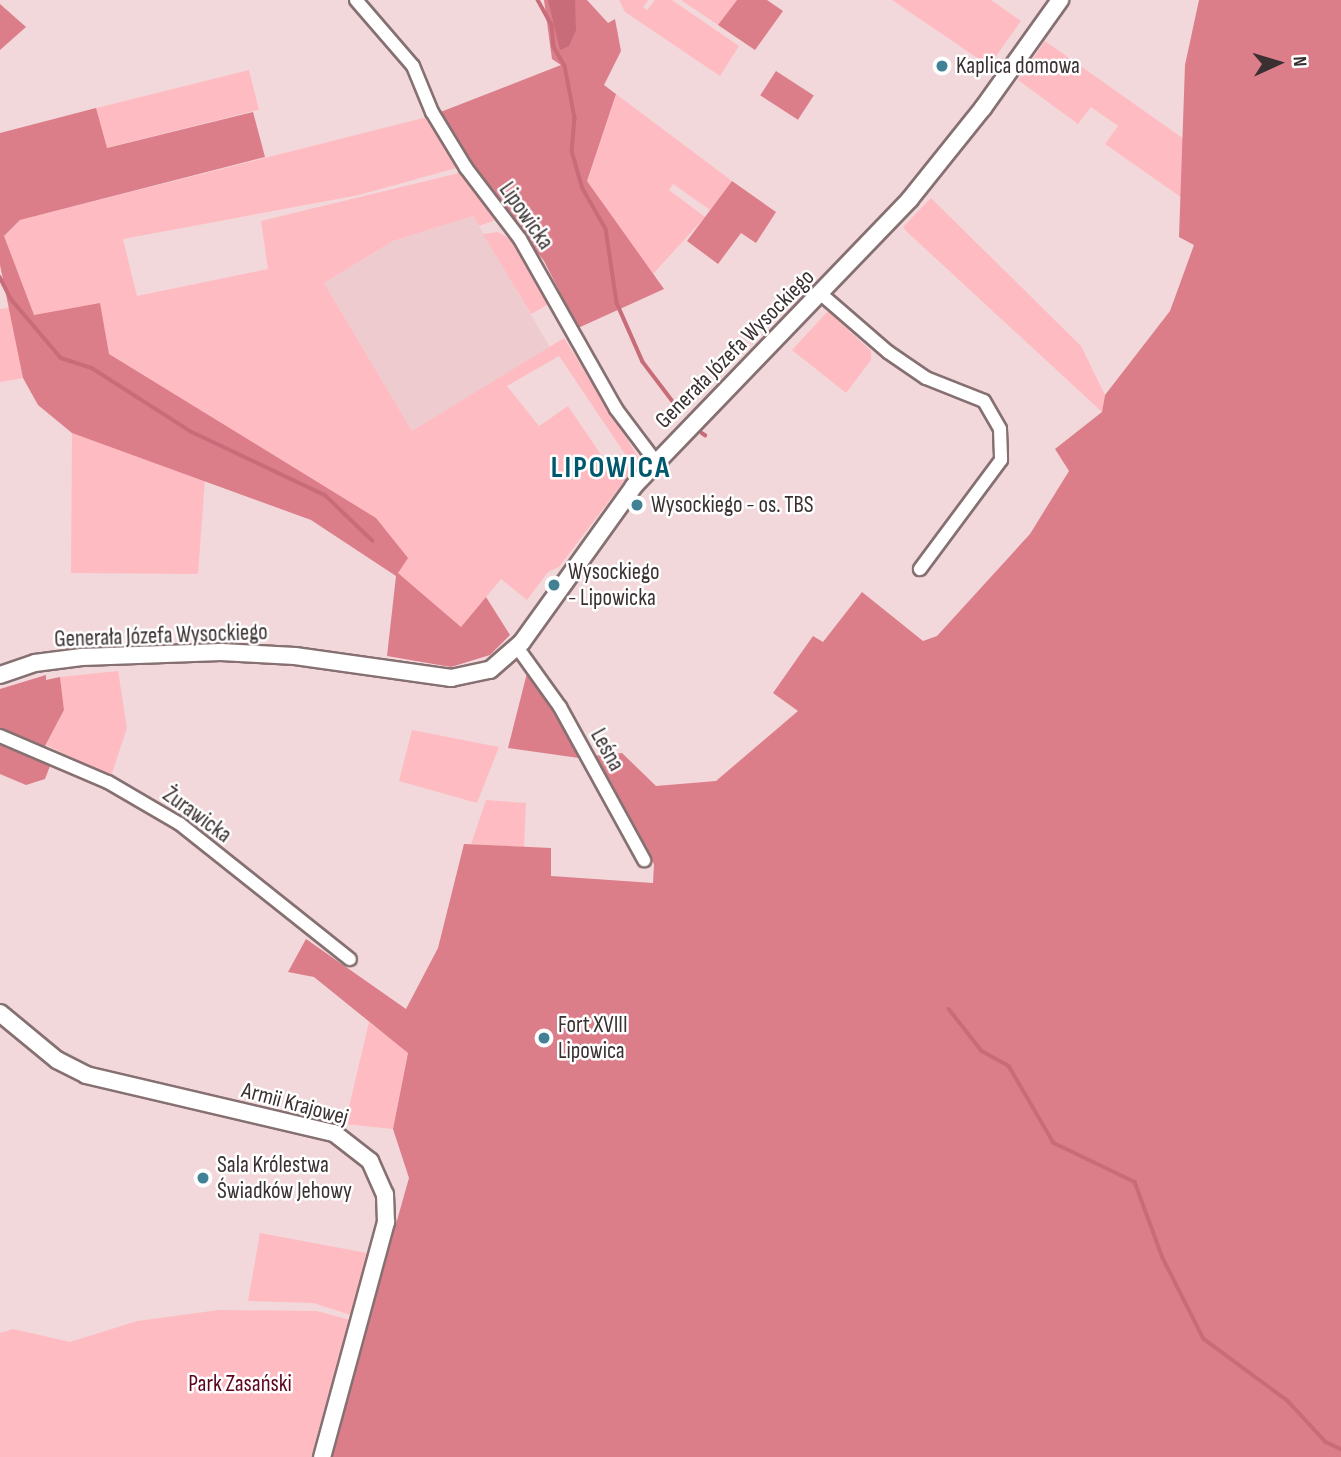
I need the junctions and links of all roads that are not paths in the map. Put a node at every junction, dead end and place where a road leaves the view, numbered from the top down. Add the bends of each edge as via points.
1 (356, 0) edge
2 (1059, 0) edge
3 (821, 294) junction
4 (656, 462) junction
5 (920, 569) dead end
6 (517, 647) junction
7 (0, 675) edge
8 (0, 736) edge
9 (645, 860) dead end
10 (350, 959) dead end
11 (0, 1013) edge
12 (322, 1457) edge

1 - 4 street, Lipowicka via 413,66 432,112 520,239 616,409
2 - 3 street, Generała Józefa Wysockiego via 950,150
3 - 4 street, Generała Józefa Wysockiego
3 - 5 street via 926,378 984,401 1000,429 1001,460
4 - 6 street, Generała Józefa Wysockiego via 612,514
6 - 7 street, Generała Józefa Wysockiego via 490,670 451,678 295,656 221,652 82,657 35,663
6 - 9 street, Leśna
8 - 10 street, Żurawicka via 108,782 180,824
11 - 12 street, Armii Krajowej via 57,1060 86,1075 334,1133 370,1161 385,1194 386,1222

